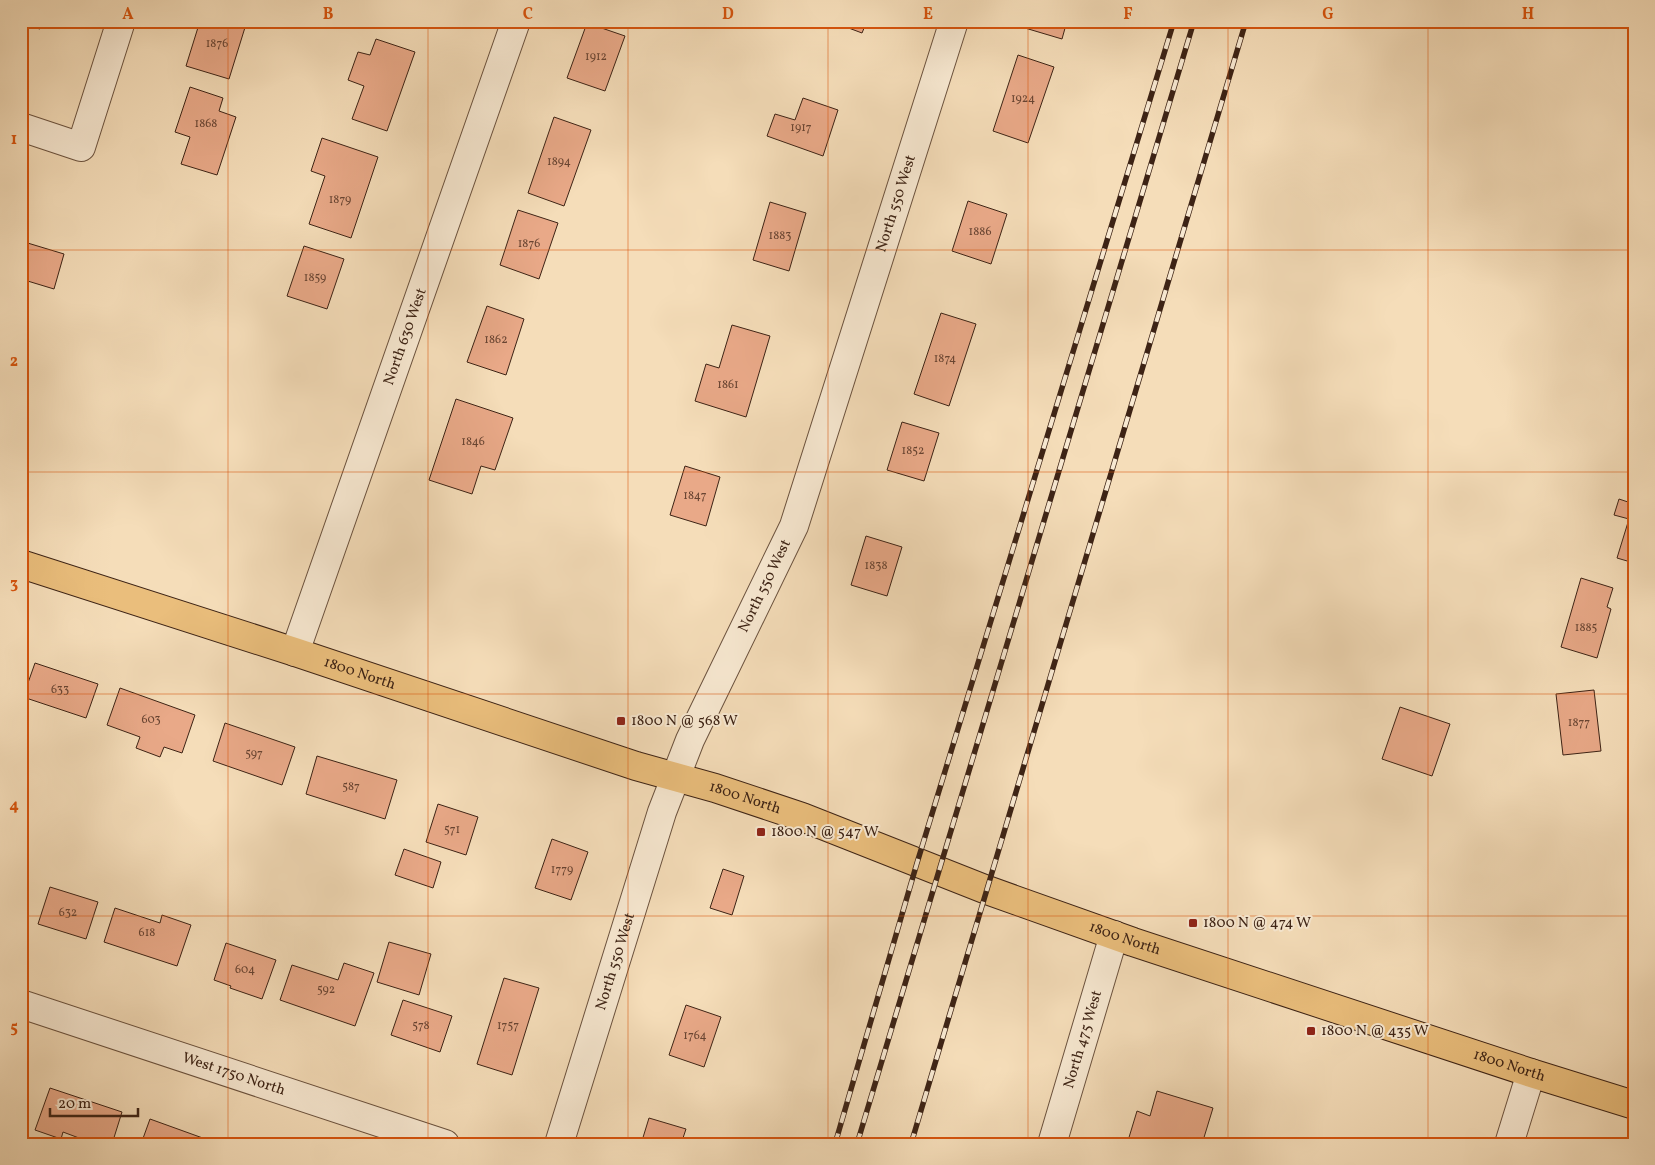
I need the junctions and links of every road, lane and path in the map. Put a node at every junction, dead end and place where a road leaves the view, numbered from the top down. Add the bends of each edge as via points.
1 (121, 21) edge
2 (516, 21) edge
3 (954, 21) edge
4 (21, 127) edge
5 (21, 564) edge
6 (295, 652) junction
7 (676, 776) junction
8 (1114, 935) junction
9 (21, 1004) edge
10 (1531, 1073) junction
11 (1634, 1105) edge
12 (445, 1144) edge
13 (559, 1144) edge
14 (1052, 1144) edge
15 (1509, 1144) edge

1 - 4 street via 81,147
2 - 6 street, North 630 West
3 - 7 street, North 550 West via 794,526 690,740
5 - 6 main road, 1800 North
6 - 7 main road, 1800 North via 636,766
7 - 8 main road, 1800 North via 802,817 986,890
7 - 13 street, North 550 West
8 - 10 main road, 1800 North
8 - 14 street, North 475 West
9 - 12 street, West 1750 North
10 - 11 main road, 1800 North
10 - 15 street

